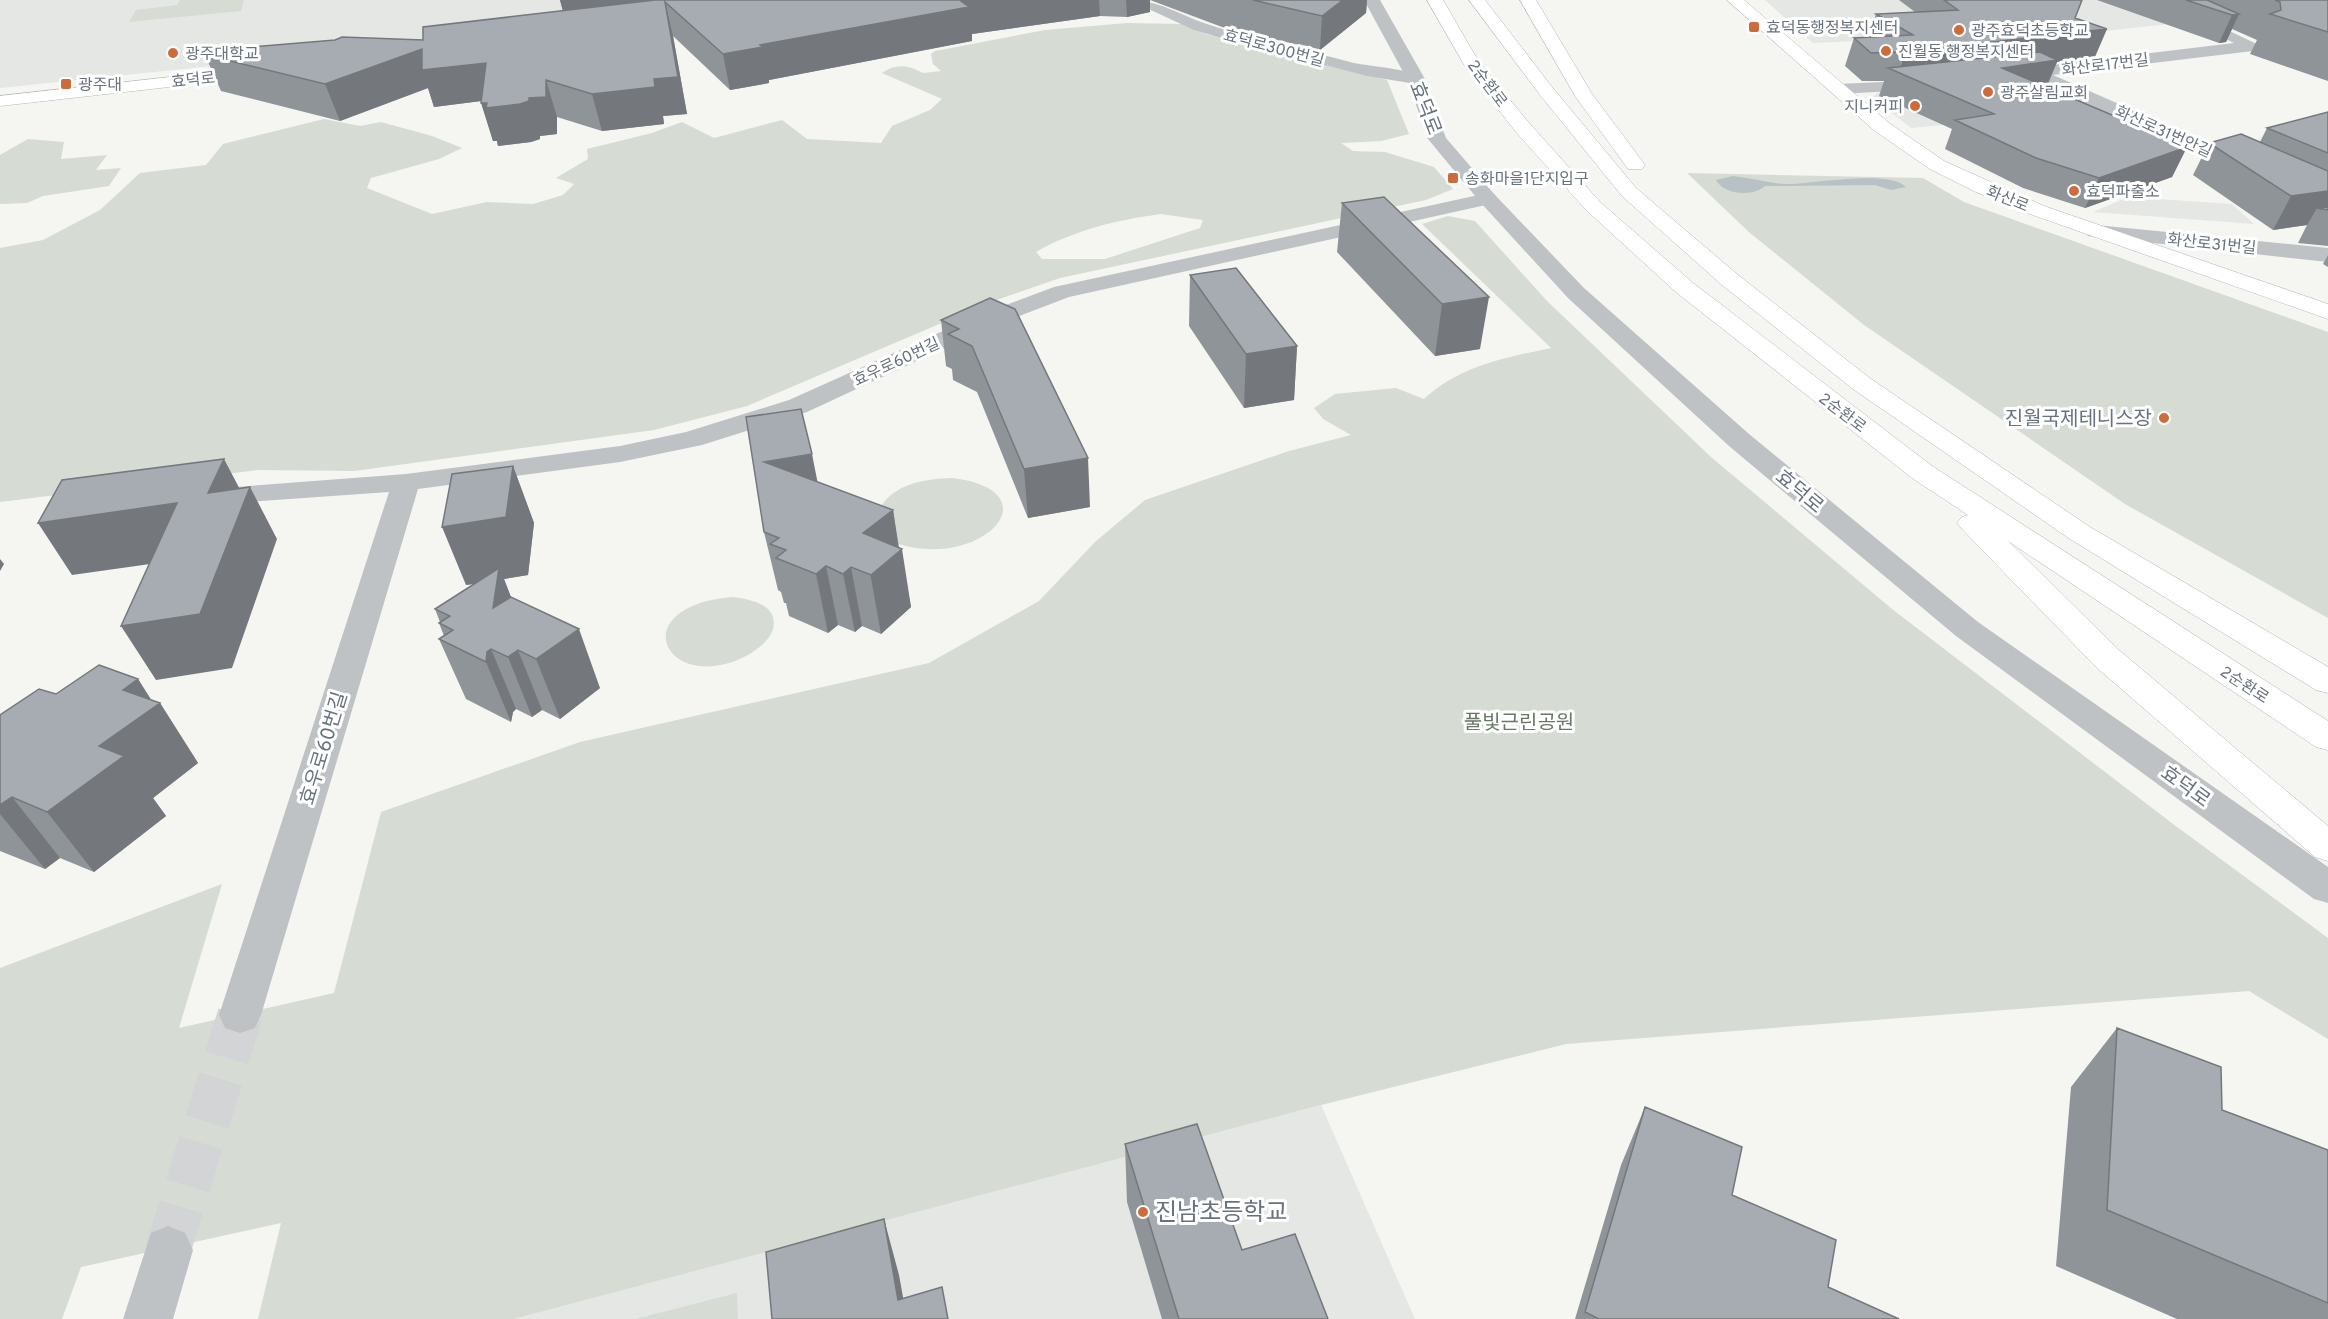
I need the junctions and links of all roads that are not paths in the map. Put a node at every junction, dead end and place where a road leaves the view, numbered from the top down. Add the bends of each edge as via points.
1 (1137, 0) edge
2 (1372, 0) edge
3 (1435, 0) edge
4 (1477, 0) edge
5 (1528, 0) edge
6 (1735, 0) edge
7 (2152, 0) edge
8 (2211, 12) dead end
9 (2177, 13) junction
10 (1509, 15) dead end
11 (277, 70) edge
12 (2033, 72) junction
13 (1416, 78) junction
14 (1988, 78) edge
15 (1942, 83) edge
16 (1838, 89) junction
17 (1546, 91) junction
18 (0, 101) edge
19 (1488, 199) junction
20 (2328, 204) edge
21 (2096, 231) junction
22 (2313, 232) dead end
23 (2160, 237) junction
24 (2328, 255) edge
25 (1730, 280) junction
26 (2328, 312) edge
27 (1922, 472) junction
28 (406, 482) junction
29 (175, 500) edge
30 (2328, 682) edge
31 (2328, 738) edge
32 (2328, 847) edge
33 (2328, 888) edge
34 (240, 1015) tunnel mouth
35 (168, 1250) tunnel mouth
36 (148, 1319) edge

1 - 13 street, 효덕로300번길 via 1224,34 1367,71
2 - 13 street, 효덕로
3 - 27 main road, 2순환로 via 1472,64 1593,206 1685,288
4 - 17 main road, 2순환로
5 - 25 main road via 1584,96
6 - 16 main road, 화산로
7 - 9 street, 화산로17번길
8 - 9 street, 화산로17번길
9 - 12 street, 화산로17번길 via 2253,46
10 - 17 main road
11 - 18 main road, 효덕로
12 - 14 street, 화산로17번길
12 - 20 street, 화산로31번안길
13 - 19 street, 효덕로 via 1437,138
15 - 16 street
16 - 21 main road, 화산로 via 1901,142 1937,165 2007,199
17 - 25 main road, 2순환로 via 1629,192
19 - 28 street, 효우로60번길 via 1062,292 981,322 798,406 692,440 620,454
19 - 33 street, 효덕로 via 1576,293 1739,440 1958,621
21 - 23 street, 화산로31번길
21 - 26 main road, 화산로
22 - 23 street via 2282,237
23 - 24 street, 화산로31번길
25 - 30 main road, 2순환로 via 1862,384 2080,533
27 - 31 main road, 2순환로
27 - 32 main road via 2108,658
28 - 29 street, 효우로60번길 via 304,491 262,490
28 - 34 street, 효우로60번길
35 - 36 street

